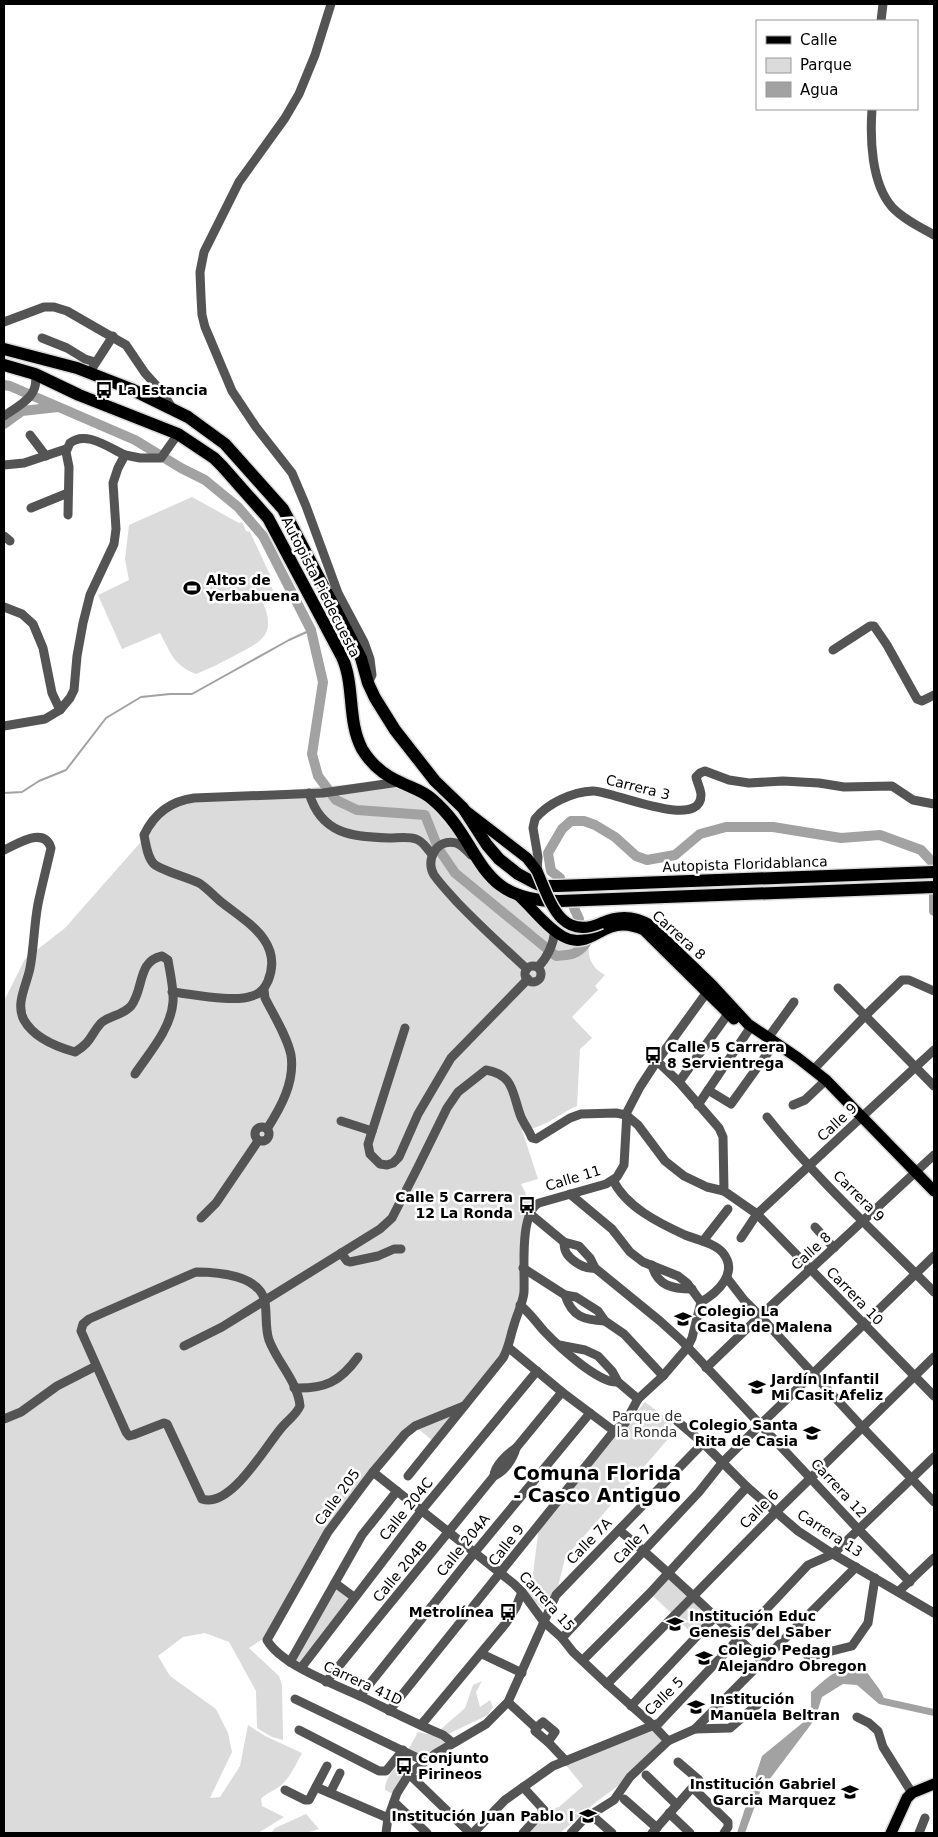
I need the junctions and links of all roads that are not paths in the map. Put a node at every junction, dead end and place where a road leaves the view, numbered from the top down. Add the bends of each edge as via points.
1 (331, 4) edge
2 (883, 4) edge
3 (881, 20) edge
4 (872, 110) edge
5 (934, 235) edge
6 (4, 322) edge
7 (113, 336) junction
8 (42, 338) dead end
9 (4, 349) edge
10 (4, 365) edge
11 (93, 367) junction
12 (35, 374) junction
13 (35, 390) junction
14 (79, 395) junction
15 (172, 408) junction
16 (4, 416) edge
17 (30, 435) dead end
18 (176, 439) junction
19 (66, 449) junction
20 (46, 456) junction
21 (125, 456) junction
22 (4, 465) edge
23 (68, 493) junction
24 (31, 508) dead end
25 (68, 516) dead end
26 (4, 607) edge
27 (833, 650) dead end
28 (368, 683) junction
29 (934, 695) edge
30 (60, 710) junction
31 (4, 726) edge
32 (399, 782) junction
33 (309, 793) junction
34 (934, 804) edge
35 (463, 808) junction
36 (4, 850) edge
37 (434, 852) junction
38 (478, 862) junction
39 (537, 871) junction
40 (929, 872) edge
41 (558, 886) joint
42 (929, 887) edge
43 (519, 896) junction
44 (554, 901) junction
45 (603, 928) junction
46 (555, 931) junction
47 (538, 967) junction
48 (527, 969) junction
49 (528, 979) junction
50 (838, 988) dead end
51 (709, 989) junction
52 (264, 990) junction
53 (934, 991) edge
54 (172, 992) junction
55 (794, 1002) dead end
56 (728, 1014) junction
57 (865, 1016) junction
58 (405, 1028) dead end
59 (748, 1031) junction
60 (770, 1042) junction
61 (934, 1050) edge
62 (657, 1061) junction
63 (810, 1067) junction
64 (916, 1067) junction
65 (135, 1074) dead end
66 (826, 1080) junction
67 (679, 1082) junction
68 (934, 1086) edge
69 (708, 1090) junction
70 (698, 1105) junction
71 (793, 1105) dead end
72 (626, 1116) junction
73 (767, 1116) dead end
74 (864, 1116) junction
75 (341, 1120) dead end
76 (372, 1131) junction
77 (934, 1155) edge
78 (810, 1166) junction
79 (916, 1172) junction
80 (613, 1180) junction
81 (724, 1191) junction
82 (934, 1191) edge
83 (570, 1194) junction
84 (728, 1209) dead end
85 (529, 1213) junction
86 (757, 1214) junction
87 (201, 1218) dead end
88 (864, 1221) junction
89 (815, 1227) dead end
90 (741, 1238) dead end
91 (703, 1241) junction
92 (564, 1242) junction
93 (834, 1248) junction
94 (401, 1249) dead end
95 (340, 1254) junction
96 (934, 1256) edge
97 (523, 1268) junction
98 (595, 1268) junction
99 (811, 1270) junction
100 (916, 1274) junction
101 (727, 1278) junction
102 (934, 1292) edge
103 (565, 1295) junction
104 (264, 1300) junction
105 (701, 1302) junction
106 (520, 1305) junction
107 (760, 1316) junction
108 (606, 1322) junction
109 (863, 1325) junction
110 (559, 1345) junction
111 (184, 1346) dead end
112 (509, 1348) junction
113 (687, 1348) junction
114 (358, 1357) dead end
115 (934, 1357) edge
116 (96, 1366) junction
117 (706, 1368) junction
118 (537, 1371) junction
119 (814, 1373) junction
120 (663, 1376) junction
121 (914, 1376) junction
122 (618, 1382) junction
123 (294, 1388) junction
124 (562, 1392) junction
125 (934, 1396) edge
126 (638, 1399) junction
127 (465, 1406) junction
128 (590, 1413) junction
129 (4, 1419) edge
130 (677, 1421) dead end
131 (760, 1425) junction
132 (863, 1428) junction
133 (614, 1431) junction
134 (703, 1443) junction
135 (934, 1459) edge
136 (722, 1463) junction
137 (373, 1472) junction
138 (408, 1476) dead end
139 (811, 1478) junction
140 (912, 1479) junction
141 (748, 1487) junction
142 (397, 1491) junction
143 (934, 1502) edge
144 (422, 1510) junction
145 (775, 1512) junction
146 (619, 1530) junction
147 (859, 1530) junction
148 (450, 1532) junction
149 (645, 1551) junction
150 (475, 1552) junction
151 (833, 1554) junction
152 (934, 1558) edge
153 (856, 1567) junction
154 (502, 1572) junction
155 (669, 1573) junction
156 (875, 1578) junction
157 (910, 1582) junction
158 (335, 1583) junction
159 (522, 1592) junction
160 (899, 1592) junction
161 (693, 1595) junction
162 (354, 1597) junction
163 (934, 1613) edge
164 (715, 1617) junction
165 (544, 1622) junction
166 (562, 1638) junction
167 (738, 1639) junction
168 (267, 1640) joint
169 (482, 1654) junction
170 (808, 1657) dead end
171 (583, 1660) junction
172 (762, 1661) junction
173 (290, 1662) junction
174 (301, 1668) junction
175 (522, 1673) junction
176 (326, 1682) junction
177 (607, 1684) junction
178 (360, 1696) junction
179 (295, 1699) dead end
180 (508, 1702) junction
181 (758, 1704) dead end
182 (631, 1706) junction
183 (389, 1711) junction
184 (430, 1715) junction
185 (857, 1717) dead end
186 (421, 1725) junction
187 (654, 1726) junction
188 (695, 1729) junction
189 (299, 1730) dead end
190 (430, 1730) junction
191 (668, 1741) junction
192 (453, 1743) junction
193 (403, 1750) junction
194 (424, 1761) junction
195 (566, 1761) junction
196 (678, 1762) dead end
197 (327, 1766) dead end
198 (340, 1773) dead end
199 (409, 1774) junction
200 (646, 1774) dead end
201 (934, 1784) edge
202 (316, 1787) junction
203 (523, 1787) junction
204 (693, 1788) junction
205 (285, 1790) dead end
206 (330, 1793) junction
207 (912, 1793) junction
208 (624, 1799) dead end
209 (394, 1802) junction
210 (677, 1805) junction
211 (669, 1813) junction
212 (388, 1818) junction
213 (925, 1818) dead end
214 (596, 1819) dead end
215 (654, 1830) edge
216 (386, 1833) edge
217 (427, 1833) edge
218 (471, 1833) edge
219 (523, 1833) edge
220 (571, 1833) edge
221 (612, 1833) edge
222 (690, 1833) edge
223 (724, 1833) edge
224 (891, 1833) edge
225 (919, 1833) edge

1 - 28 street via 299,94 238,182 204,252 200,297 205,327 232,391 292,473 338,593 364,642 372,675
2 - 3 street
4 - 5 street via 874,163 883,194 901,215
6 - 7 street via 44,307 54,307
7 - 11 street
7 - 15 street via 126,345
8 - 11 street via 67,348
9 - 11 highway, Autopista Piedecuesta
10 - 12 highway, Autopista Piedecuesta
11 - 15 highway, Autopista Piedecuesta
12 - 13 street
12 - 14 highway, Autopista Piedecuesta
13 - 14 street via 50,385
13 - 16 street via 27,400
14 - 18 highway, Autopista Piedecuesta
15 - 28 highway, Autopista Piedecuesta via 225,444 283,509 361,658
17 - 20 street
18 - 21 street via 161,458
18 - 32 highway, Autopista Piedecuesta via 214,458 268,518 346,664 361,746 376,766
19 - 20 street
19 - 21 street via 73,440 85,438
19 - 23 street
20 - 22 street
21 - 30 street via 113,483 114,544 90,596 77,656 74,690
23 - 24 street
23 - 25 street
26 - 30 street via 22,614 33,624 43,648 52,693
27 - 29 street via 874,626 917,699 922,701
28 - 35 highway, Autopista Piedecuesta via 395,730 435,781
30 - 31 street via 45,719
32 - 33 street
32 - 38 highway, Autopista Piedecuesta via 422,792 440,806 463,835
33 - 37 street via 320,816 343,832 355,837 418,839
33 - 52 street via 181,800 162,811 144,835 154,865 200,884 249,922 258,933 273,960 273,969
34 - 39 street, Carrera 3 via 913,800 892,786 749,782 729,780 706,771 696,777 701,795 692,809 682,811 651,806 598,791 571,796 551,805 535,818
35 - 39 main road, Carrera 8 via 526,858
35 - 41 highway, Autopista Piedecuesta via 487,844 509,868 542,886
36 - 54 street via 37,837 49,841 51,848 38,904 30,970 22,998 21,1012 35,1033 61,1048 76,1052 109,1017 120,1015 131,1006 145,967 162,956 168,960
37 - 38 street via 443,844 451,843 462,846
37 - 48 street via 431,870 442,886
38 - 43 highway, Autopista Piedecuesta via 496,882
39 - 45 main road, Carrera 8, bridge via 553,908 564,921 580,927
40 - 41 highway, Autopista Floridablanca
42 - 44 highway
43 - 44 highway, Autopista Piedecuesta
43 - 46 main road, Carrera 8
44 - 46 main road
45 - 46 main road, Carrera 8 via 578,941
45 - 51 main road, Carrera 8 via 628,925 644,930
45 - 51 main road, Carrera 8 via 616,917 631,917 650,925
46 - 47 street via 552,946
47 - 48 street
47 - 49 street via 541,971 539,978
48 - 49 street
49 - 76 street via 450,1058 393,1163 380,1164 370,1154 368,1144
50 - 57 street
51 - 56 main road, Carrera 8
51 - 60 main road, Carrera 8
51 - 62 street, Calle 11
52 - 54 street via 252,997 241,998
52 - 87 street via 288,1045 292,1075 283,1101 267,1129 267,1139 258,1141 216,1203
53 - 57 street via 904,980
54 - 65 street via 170,1016
55 - 60 street
56 - 59 main road, Carrera 8
56 - 67 street
57 - 63 street
57 - 64 street
58 - 76 street
59 - 60 main road, Carrera 8
59 - 69 street
60 - 63 main road, Carrera 8 via 795,1063
60 - 69 street via 732,1104
61 - 64 street, Calle 9
62 - 67 street
62 - 72 street, Calle 11
63 - 66 main road, Carrera 8
64 - 68 street
64 - 74 street, Calle 9
66 - 71 street via 806,1100
66 - 74 main road, Carrera 8
67 - 70 street
69 - 70 street
70 - 81 street via 723,1137
72 - 80 street, Calle 11 via 624,1165
72 - 81 street, Carrera 10 via 638,1125 665,1161 684,1176
72 - 95 street via 581,1114 536,1139 532,1138 509,1082 496,1072 486,1070 458,1092 446,1108 392,1218
73 - 78 street, Carrera 9
74 - 78 street, Calle 9
74 - 79 main road, Carrera 8
75 - 76 street
77 - 79 street, Calle 8
78 - 86 street, Calle 9
78 - 88 street, Carrera 9
79 - 82 main road, Carrera 8
79 - 88 street, Calle 8
80 - 83 street, Calle 11
80 - 91 street via 644,1214
81 - 86 street, Carrera 10
83 - 85 street, Calle 11 via 534,1206
83 - 105 street via 612,1229 630,1252 652,1265 664,1283 675,1288 692,1289
84 - 91 street
85 - 92 street
85 - 97 street
86 - 90 street, Calle 9
86 - 99 street, Carrera 10
88 - 93 street, Calle 8
88 - 100 street, Carrera 9
89 - 93 street
91 - 101 street via 724,1254
92 - 98 street via 579,1246
92 - 98 street via 566,1253 573,1259 590,1269
93 - 99 street, Calle 8
94 - 95 street via 350,1262
95 - 104 street
96 - 100 street, Calle 7
97 - 103 street
97 - 106 street via 524,1292
98 - 113 street, Carrera 12 via 660,1321
99 - 107 street, Calle 8
99 - 109 street, Carrera 10
100 - 102 street, Carrera 9
100 - 109 street, Calle 7
101 - 105 street via 713,1295
101 - 107 street
103 - 108 street via 586,1303
103 - 108 street via 574,1313 593,1321
104 - 111 street
104 - 116 street via 261,1292 250,1284 228,1274 189,1274 83,1324 82,1335
104 - 123 street via 268,1340
105 - 113 street, Calle 9
106 - 110 street
106 - 112 street
107 - 117 street, Calle 8
107 - 119 street via 769,1331
108 - 120 street via 624,1334
109 - 119 street, Calle 7
109 - 121 street, Carrera 10
110 - 122 street via 590,1372 610,1383
110 - 122 street via 598,1356
112 - 118 street
112 - 127 street
113 - 117 street, Carrera 12
113 - 120 street, Calle 9
114 - 123 street via 337,1379 312,1388
115 - 121 street, Calle 6
116 - 123 street via 129,1436 167,1424 202,1499 208,1501 228,1492 249,1471 282,1426 297,1412 300,1400
116 - 129 street
117 - 131 street, Carrera 12
118 - 124 street
118 - 144 street, Calle 204C
119 - 131 street, Calle 7
119 - 132 street
120 - 126 street, Calle 9
121 - 125 street, Carrera 10
121 - 132 street, Calle 6
122 - 126 street
124 - 128 street
124 - 148 street, Calle 204B
126 - 133 street, Calle 9 via 629,1418
127 - 137 street, Calle 205 via 415,1426
127 - 138 street
128 - 133 street
128 - 150 street, Calle 204A
130 - 134 street, Carrera 13
131 - 136 street, Calle 7
131 - 139 street, Carrera 12
132 - 139 street, Calle 6
132 - 140 street
133 - 154 street, Calle 9
134 - 136 street, Carrera 13
134 - 146 street, Calle 7A
135 - 140 street, Calle 5
136 - 141 street, Carrera 13
136 - 149 street, Calle 7 via 700,1492
137 - 142 street, Carrera 15
137 - 168 street, Calle 205 via 324,1538
139 - 145 street, Calle 6
139 - 147 street, Carrera 12
140 - 143 street
140 - 147 street, Calle 5
141 - 145 street, Carrera 13
141 - 155 street, Calle 6
142 - 144 street, Carrera 15
142 - 158 street via 362,1535
144 - 148 street, Carrera 15
144 - 162 street, Calle 204C
145 - 151 street, Carrera 13
145 - 161 street, Calle 6
146 - 149 street
146 - 165 street, Calle 7A via 562,1589 552,1602
147 - 151 street, Calle 5
147 - 157 street, Carrera 12
148 - 150 street, Carrera 15
148 - 176 street, Calle 204B
149 - 155 street
149 - 166 street, Calle 7
150 - 154 street, Carrera 15
150 - 178 street, Calle 204A
151 - 153 street, Carrera 13
151 - 167 street, Calle 5 via 808,1565
152 - 157 street
153 - 156 street, Carrera 13
153 - 172 street
154 - 159 street, Carrera 15
154 - 183 street, Calle 9
155 - 161 street
155 - 171 street, Calle 6
156 - 160 street, Carrera 13
156 - 170 street via 868,1622 852,1646
157 - 160 street
158 - 162 street
158 - 173 street
159 - 165 street, Carrera 15
159 - 169 street via 516,1608
160 - 163 street, Carrera 13
161 - 164 street
161 - 177 street, Calle 6
162 - 174 street, Calle 204C
164 - 167 street
164 - 182 street
165 - 166 street, Carrera 15
165 - 175 street
166 - 171 street, Carrera 15
167 - 172 street
167 - 187 street, Calle 5
168 - 173 street, Carrera 41D
169 - 175 street
169 - 184 street
171 - 177 street, Carrera 15
172 - 188 street
173 - 174 street, Carrera 41D
174 - 176 street, Carrera 41D
175 - 180 street
176 - 178 street, Carrera 41D
177 - 182 street, Carrera 15
178 - 183 street, Carrera 41D
179 - 193 street
180 - 192 street via 486,1724
180 - 195 street
181 - 188 street via 730,1728
182 - 187 street, Carrera 15
183 - 186 street, Carrera 41D
184 - 186 street
184 - 190 street
185 - 207 street via 878,1731 882,1747
186 - 190 street, Carrera 41D
187 - 191 street, Carrera 15
187 - 195 street, Calle 5
188 - 191 street
189 - 193 street via 378,1770 386,1771
190 - 192 street, Carrera 41D
191 - 220 street via 630,1777 614,1800 584,1819
192 - 194 street
193 - 194 street
194 - 199 street
195 - 203 street, Calle 5
196 - 204 street via 699,1780
197 - 202 street
198 - 206 street
199 - 209 street
199 - 218 street
200 - 210 street
201 - 207 main road
202 - 205 street via 308,1800
202 - 206 street
203 - 218 street, Calle 5
203 - 219 street via 544,1810
204 - 210 street
204 - 223 street via 728,1822
206 - 212 street
207 - 224 main road
208 - 215 street
209 - 212 street
209 - 217 street
210 - 211 street
211 - 215 street
211 - 222 street
212 - 216 street
213 - 225 street
214 - 221 street

